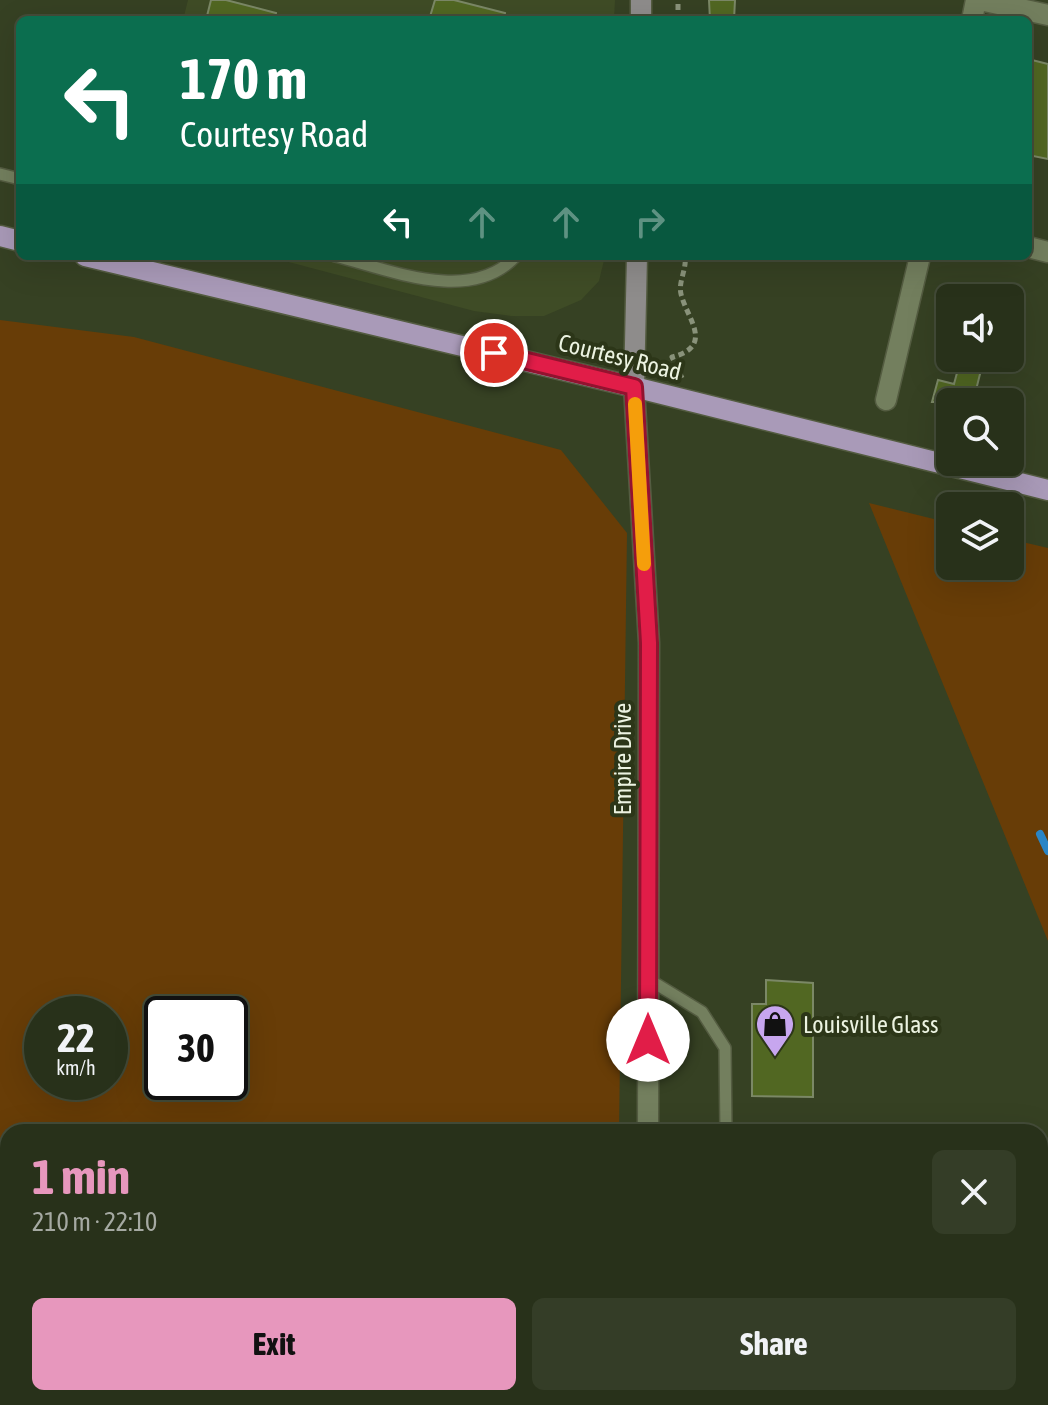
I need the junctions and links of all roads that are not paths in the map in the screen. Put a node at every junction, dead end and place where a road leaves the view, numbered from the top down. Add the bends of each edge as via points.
1 (978, 0) edge
2 (1048, 15) edge
3 (102, 260) edge
4 (352, 260) edge
5 (512, 260) edge
6 (637, 260) edge
7 (919, 260) edge
8 (634, 387) junction
9 (886, 400) dead end
10 (1048, 490) edge
11 (648, 979) junction
12 (648, 1124) edge
13 (726, 1124) edge

1 - 2 street
3 - 8 main road, Courtesy Road
4 - 5 lane via 446,282 478,280
6 - 8 street
7 - 9 street
8 - 10 main road, Courtesy Road
8 - 11 street, Empire Drive via 649,643
11 - 12 street, Empire Drive
11 - 13 lane via 702,1012 725,1048

